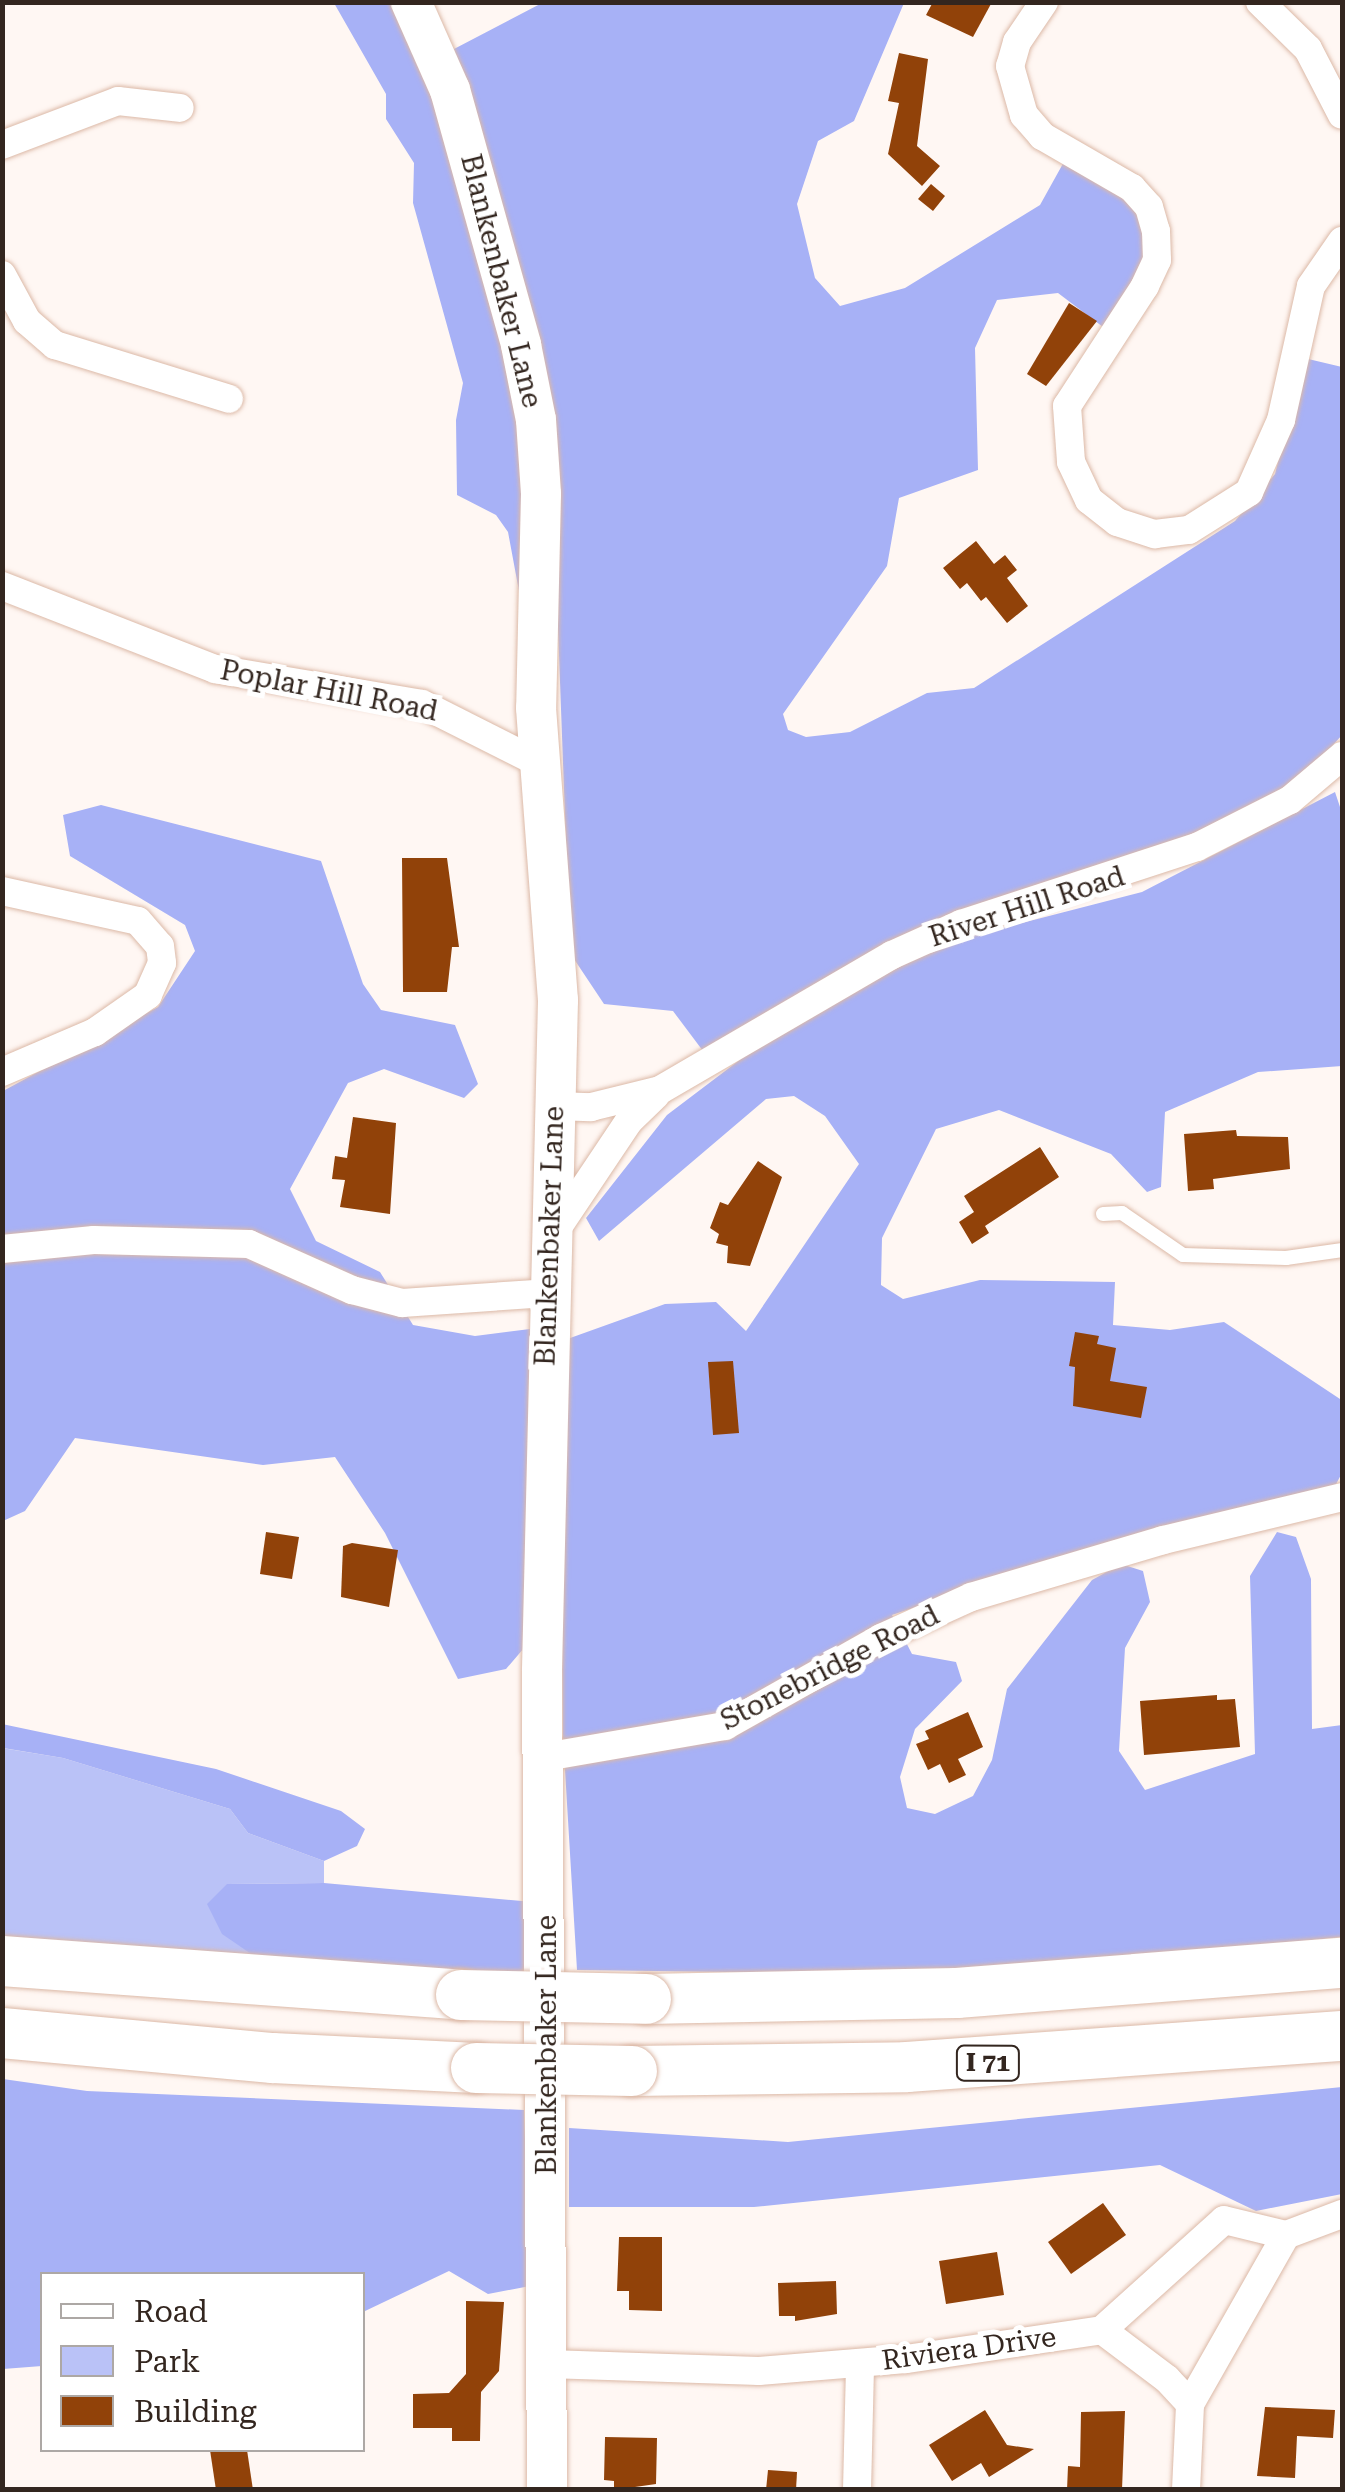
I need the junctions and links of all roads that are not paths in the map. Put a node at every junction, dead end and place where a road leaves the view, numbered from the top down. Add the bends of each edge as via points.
1 (411, 2) edge
2 (1044, 2) edge
3 (1260, 2) edge
4 (180, 108) dead end
5 (1339, 110) edge
6 (1342, 135) edge
7 (2, 145) edge
8 (1342, 241) edge
9 (2, 275) edge
10 (229, 399) dead end
11 (2, 586) edge
12 (1342, 756) edge
13 (539, 763) junction
14 (2, 891) edge
15 (2, 1072) edge
16 (660, 1090) junction
17 (556, 1106) junction
18 (1103, 1214) dead end
19 (550, 1238) junction
20 (2, 1249) edge
21 (1342, 1250) edge
22 (548, 1294) junction
23 (1342, 1497) edge
24 (545, 1757) junction
25 (2, 1961) edge
26 (1342, 1964) edge
27 (2, 2033) edge
28 (1342, 2036) edge
29 (1342, 2214) edge
30 (1286, 2235) junction
31 (1102, 2330) junction
32 (548, 2364) junction
33 (860, 2364) junction
34 (1190, 2404) junction
35 (547, 2490) edge
36 (857, 2490) edge
37 (1186, 2490) edge

1 - 13 street, Blankenbaker Lane via 450,90 532,396 540,494
2 - 8 street via 1017,42 1010,66 1024,115 1042,136 1132,188 1149,208 1156,231 1157,260 1145,286 1067,406 1071,462 1089,500 1102,511 1155,534 1189,530 1248,492 1281,420 1311,286
3 - 5 street via 1308,49
4 - 7 street via 118,101
5 - 6 street
9 - 10 street via 27,321 55,345
11 - 13 street, Poplar Hill Road via 215,669 422,704
12 - 16 street, River Hill Road via 1290,800 1197,847 960,924 892,955
13 - 17 street, Blankenbaker Lane via 555,924
14 - 15 street via 138,921 160,946 162,963 158,980 135,1004 94,1032
16 - 17 street, River Hill Road via 591,1108
16 - 19 street, River Hill Road via 629,1121
17 - 19 street, Blankenbaker Lane
18 - 21 lane via 1122,1213 1183,1255 1286,1258
19 - 22 street, Blankenbaker Lane
20 - 22 street via 94,1240 249,1244 352,1290 402,1303
22 - 24 street, Blankenbaker Lane
23 - 24 street, Stonebridge Road via 986,1591 880,1638 725,1726
24 - 32 street, Blankenbaker Lane
25 - 26 highway, bridge via 461,1995 646,1999 957,1993
27 - 28 highway, I 71, bridge via 273,2058 632,2071 944,2065
29 - 30 street
30 - 31 street via 1224,2220
30 - 34 street
31 - 33 street, Riviera Drive
31 - 34 street
32 - 33 street, Riviera Drive via 699,2372
32 - 35 street, Blankenbaker Lane
33 - 36 street
34 - 37 street

